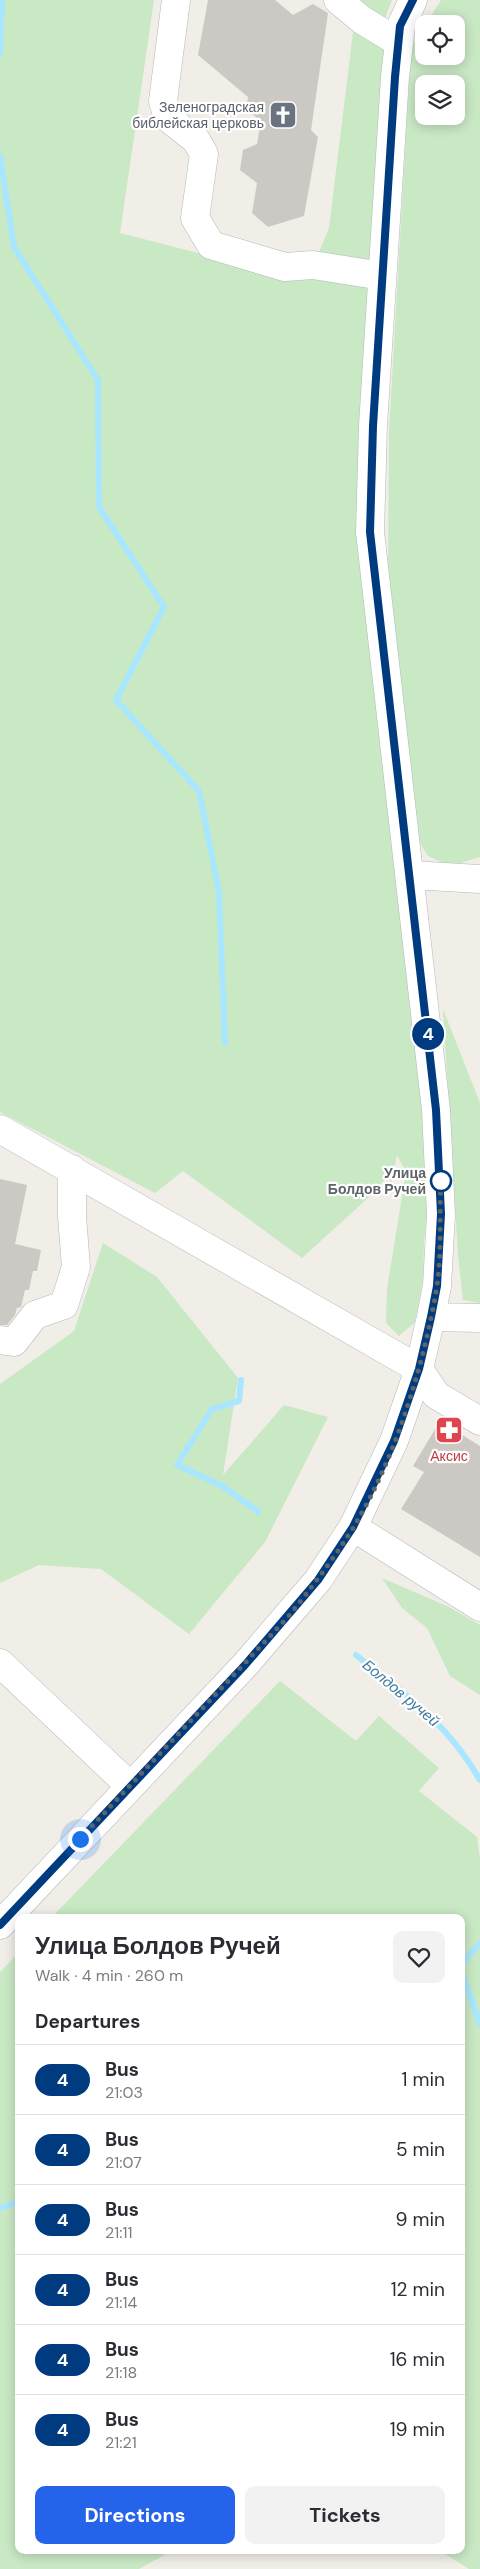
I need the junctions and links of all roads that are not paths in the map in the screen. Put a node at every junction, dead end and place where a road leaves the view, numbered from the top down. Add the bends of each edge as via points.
1 (176, 0) edge
2 (338, 0) edge
3 (413, 0) edge
4 (398, 42) junction
5 (382, 276) junction
6 (410, 875) junction
7 (480, 879) edge
8 (0, 1129) edge
9 (72, 1169) junction
10 (431, 1317) junction
11 (480, 1318) edge
12 (0, 1340) edge
13 (419, 1369) junction
14 (480, 1421) edge
15 (353, 1527) junction
16 (480, 1607) edge
17 (0, 1663) edge
18 (130, 1786) junction
19 (0, 1925) edge

1 - 5 street via 163,100 168,118 196,140 204,154 195,218 211,245 285,266 313,266
2 - 4 street via 362,20
3 - 4 street via 400,26
4 - 5 street
5 - 6 street via 370,532
6 - 7 street
6 - 10 street via 441,1181 440,1248
8 - 9 street
9 - 12 street via 76,1267 64,1305 35,1315 14,1342
9 - 13 street
10 - 11 street
10 - 13 street
13 - 14 street via 436,1395
13 - 15 street via 394,1441
15 - 16 street
15 - 18 street via 318,1580 288,1617
17 - 18 street
18 - 19 street

